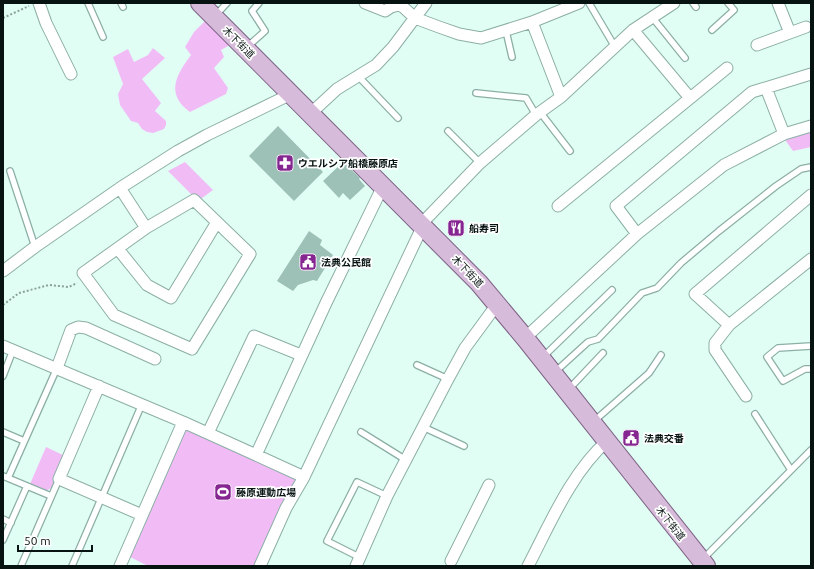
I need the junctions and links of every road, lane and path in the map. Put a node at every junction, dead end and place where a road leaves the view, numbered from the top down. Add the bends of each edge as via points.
1 (88, 3) edge
2 (200, 3) edge
3 (227, 3) edge
4 (259, 3) edge
5 (365, 3) edge
6 (426, 3) edge
7 (579, 3) edge
8 (589, 3) edge
9 (674, 3) edge
10 (728, 3) edge
11 (778, 3) edge
12 (34, 4) edge
13 (214, 17) junction
14 (652, 17) junction
15 (3, 18) edge
16 (415, 18) junction
17 (532, 22) junction
18 (806, 27) dead end
19 (633, 30) junction
20 (712, 30) dead end
21 (506, 31) junction
22 (790, 33) junction
23 (103, 37) dead end
24 (757, 44) dead end
25 (615, 46) junction
26 (246, 49) junction
27 (512, 57) dead end
28 (685, 58) dead end
29 (727, 68) dead end
30 (71, 74) dead end
31 (811, 74) edge
32 (358, 76) junction
33 (766, 88) junction
34 (476, 93) dead end
35 (291, 94) junction
36 (561, 97) junction
37 (690, 98) junction
38 (310, 114) junction
39 (538, 114) junction
40 (398, 118) dead end
41 (811, 126) edge
42 (448, 131) dead end
43 (784, 134) junction
44 (570, 151) dead end
45 (480, 163) junction
46 (811, 167) edge
47 (10, 171) dead end
48 (383, 186) junction
49 (120, 188) junction
50 (811, 196) edge
51 (558, 206) dead end
52 (217, 222) junction
53 (423, 226) junction
54 (146, 228) junction
55 (637, 234) junction
56 (35, 247) junction
57 (118, 249) junction
58 (811, 259) edge
59 (3, 271) edge
60 (87, 278) junction
61 (612, 290) dead end
62 (498, 303) junction
63 (3, 305) edge
64 (729, 324) junction
65 (525, 338) junction
66 (811, 346) edge
67 (8, 348) edge
68 (603, 353) dead end
69 (661, 355) dead end
70 (302, 356) junction
71 (541, 358) junction
72 (156, 359) dead end
73 (417, 365) dead end
74 (57, 368) junction
75 (811, 368) edge
76 (554, 374) junction
77 (3, 376) edge
78 (448, 380) junction
79 (99, 386) junction
80 (567, 391) junction
81 (746, 396) dead end
82 (142, 404) junction
83 (755, 414) dead end
84 (183, 422) junction
85 (592, 422) junction
86 (423, 427) junction
87 (3, 432) edge
88 (361, 432) dead end
89 (208, 433) junction
90 (24, 441) junction
91 (607, 441) junction
92 (464, 446) dead end
93 (811, 450) edge
94 (256, 455) junction
95 (406, 460) junction
96 (791, 470) junction
97 (6, 477) edge
98 (304, 477) junction
99 (59, 479) junction
100 (489, 485) dead end
101 (27, 486) junction
102 (51, 496) junction
103 (388, 496) junction
104 (101, 497) junction
105 (142, 515) junction
106 (3, 519) edge
107 (10, 523) junction
108 (3, 540) edge
109 (357, 562) edge
110 (704, 563) edge
111 (453, 564) edge
112 (21, 566) edge
113 (72, 566) edge
114 (120, 566) edge
115 (260, 566) edge
116 (528, 566) edge

1 - 23 lane
2 - 13 main road, 木下街道
3 - 13 lane
4 - 26 lane via 252,11 265,31
5 - 16 street via 385,11 399,5
6 - 16 street
7 - 17 street
8 - 25 lane
9 - 14 street
10 - 20 lane via 734,10
11 - 22 street
12 - 15 path
12 - 30 street
13 - 26 main road, 木下街道
14 - 19 street
14 - 28 lane
16 - 21 street via 459,34 482,38
16 - 32 street via 376,65
17 - 21 street
17 - 36 street
18 - 22 street
19 - 25 street
19 - 37 street
21 - 27 lane
22 - 24 street
25 - 36 street
26 - 35 main road, 木下街道
29 - 37 street
31 - 33 street
32 - 38 street via 336,89
32 - 40 lane
33 - 43 street
33 - 55 street via 752,92 616,206
34 - 39 lane via 526,98
35 - 38 main road, 木下街道
35 - 49 street via 207,135
36 - 39 street
37 - 51 street
38 - 48 main road, 木下街道
39 - 44 lane
39 - 45 street
41 - 43 street
42 - 45 lane
43 - 55 street via 724,165
45 - 53 street via 426,218
46 - 76 lane via 801,169 776,186 681,263 657,288 642,293 598,339 588,342
47 - 56 lane
48 - 53 main road, 木下街道
48 - 70 street
49 - 54 street
49 - 56 street
50 - 64 street via 695,294
52 - 54 street via 194,200
52 - 57 street via 171,298 147,285
52 - 60 street via 250,254 192,349 114,315
53 - 62 main road, 木下街道
53 - 98 street
54 - 57 street
55 - 65 street
56 - 59 street
57 - 60 street via 83,273
58 - 64 street
60 - 63 path via 69,287 49,285 19,293
61 - 71 lane
62 - 65 main road, 木下街道
62 - 78 street via 465,348
64 - 81 street via 715,343 715,350
65 - 71 main road, 木下街道
66 - 75 lane via 778,348 767,357 783,381
67 - 74 street
67 - 77 lane
68 - 80 lane
69 - 85 lane via 649,373
70 - 89 street via 254,336
70 - 94 street
71 - 76 main road, 木下街道
72 - 74 street via 86,328 78,327 71,330
73 - 78 lane
74 - 79 street
74 - 90 lane
76 - 80 main road, 木下街道
78 - 86 street
79 - 82 street
79 - 99 street
80 - 85 main road, 木下街道
82 - 84 street
82 - 104 lane
83 - 96 lane
84 - 89 street
84 - 105 street
85 - 91 main road, 木下街道
86 - 92 lane
86 - 95 street
87 - 90 lane
88 - 95 lane
89 - 94 street
90 - 97 lane
91 - 110 main road, 木下街道
91 - 116 street via 581,470
93 - 96 lane
94 - 98 street
95 - 103 street
96 - 110 lane
97 - 101 lane
98 - 115 street via 286,508
99 - 102 lane
99 - 104 street
100 - 111 street
101 - 102 lane
101 - 107 lane
102 - 112 lane
103 - 109 street
103 - 109 lane via 357,482 327,541
104 - 105 street
104 - 113 lane
105 - 114 street
106 - 107 lane
107 - 108 lane

